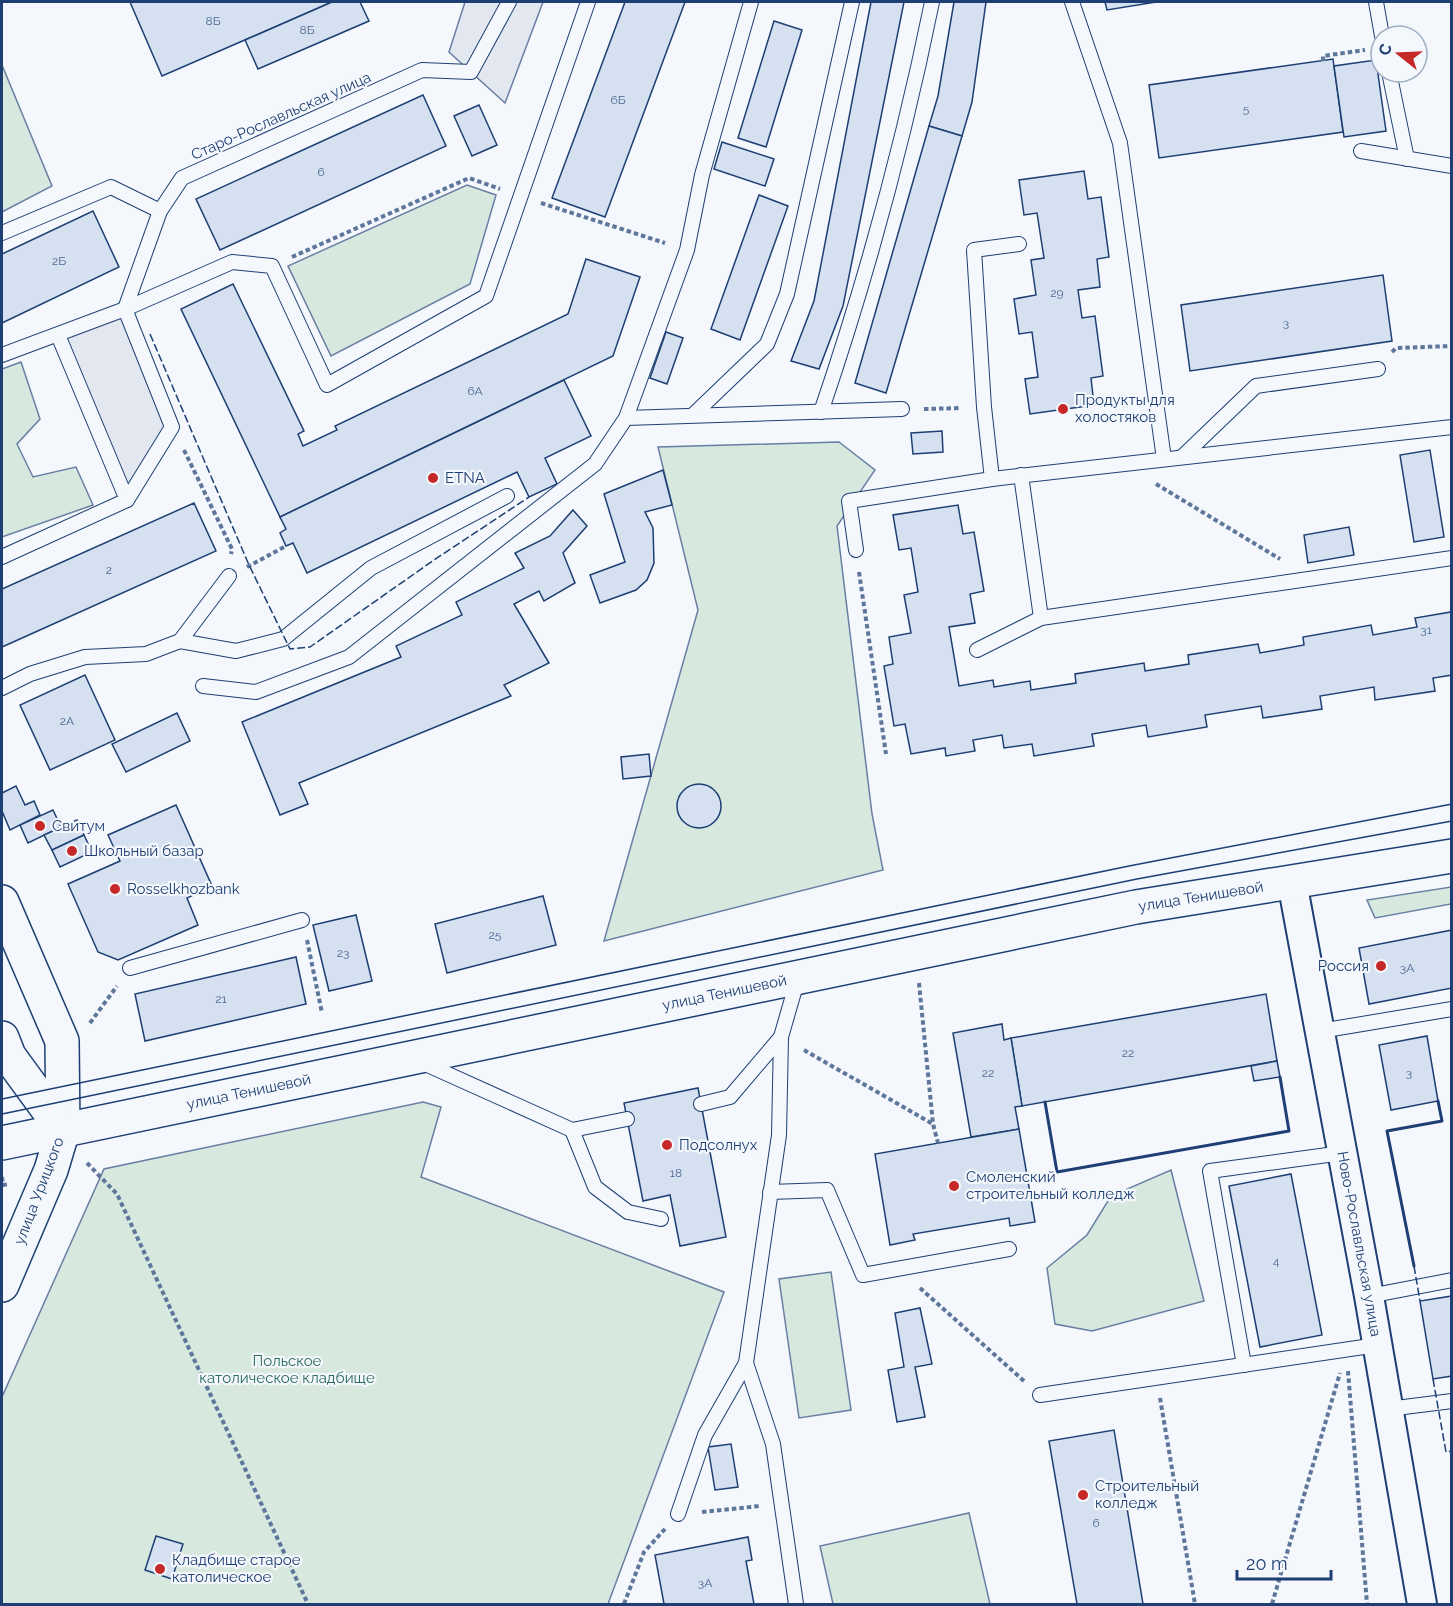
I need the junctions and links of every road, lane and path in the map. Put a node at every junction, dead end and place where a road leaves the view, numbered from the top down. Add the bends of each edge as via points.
1 (509, 2) edge
2 (588, 2) edge
3 (751, 2) edge
4 (852, 2) edge
5 (932, 2) edge
6 (1072, 2) edge
7 (1376, 2) edge
8 (1380, 24) edge
9 (1369, 49) dead end
10 (1323, 61) dead end
11 (1391, 84) edge
12 (1361, 151) dead end
13 (1407, 159) junction
14 (1452, 166) edge
15 (520, 196) junction
16 (160, 211) junction
17 (2, 232) edge
18 (1019, 244) dead end
19 (687, 250) junction
20 (272, 266) junction
21 (125, 309) junction
22 (58, 335) junction
23 (1452, 346) edge
24 (1396, 348) dead end
25 (2, 355) edge
26 (1378, 369) dead end
27 (984, 407) junction
28 (902, 410) joint
29 (821, 412) junction
30 (693, 415) junction
31 (626, 418) junction
32 (172, 427) junction
33 (1452, 427) edge
34 (1182, 457) junction
35 (1164, 459) junction
36 (1122, 464) junction
37 (1021, 475) junction
38 (992, 479) junction
39 (507, 496) dead end
40 (128, 500) junction
41 (286, 546) dead end
42 (856, 550) joint
43 (2, 557) edge
44 (1452, 558) edge
45 (249, 566) dead end
46 (229, 576) joint
47 (1312, 578) junction
48 (1041, 618) junction
49 (180, 641) junction
50 (977, 650) dead end
51 (203, 686) dead end
52 (2, 688) edge
53 (886, 754) dead end
54 (1452, 856) edge
55 (1292, 882) junction
56 (2, 902) edge
57 (302, 920) joint
58 (916, 952) junction
59 (130, 968) joint
60 (798, 977) junction
61 (1452, 1009) edge
62 (322, 1013) dead end
63 (87, 1028) dead end
64 (1320, 1031) junction
65 (781, 1037) junction
66 (2, 1038) edge
67 (411, 1058) junction
68 (701, 1104) dead end
69 (627, 1119) dead end
70 (933, 1124) junction
71 (63, 1130) junction
72 (572, 1130) junction
73 (2, 1143) edge
74 (938, 1143) dead end
75 (1342, 1153) junction
76 (82, 1158) dead end
77 (770, 1192) junction
78 (661, 1219) dead end
79 (1009, 1249) dead end
80 (898, 1268) junction
81 (1452, 1280) edge
82 (2, 1285) edge
83 (1369, 1296) junction
84 (1377, 1345) junction
85 (1347, 1350) junction
86 (746, 1363) junction
87 (1244, 1365) junction
88 (1157, 1378) junction
89 (1040, 1395) joint
90 (1452, 1401) edge
91 (1388, 1409) junction
92 (782, 1503) junction
93 (678, 1514) junction
94 (308, 1605) edge
95 (624, 1605) edge
96 (796, 1605) edge
97 (1195, 1605) edge
98 (1272, 1605) edge
99 (1367, 1605) edge
100 (1422, 1605) edge

1 - 16 lane, Старо-Рославльская улица via 471,72 422,70 182,178
2 - 15 lane
3 - 19 lane via 702,175
4 - 30 lane via 787,294 767,344
5 - 29 lane via 911,103 858,302
6 - 35 lane via 1120,143
7 - 8 lane
9 - 10 path via 1323,56
11 - 13 lane
12 - 13 lane
13 - 14 lane
15 - 19 path
15 - 20 path via 469,178
15 - 20 lane via 486,296 327,385
16 - 17 lane via 111,187
16 - 21 lane, Старо-Рославльская улица
18 - 27 lane via 974,250
19 - 31 lane
20 - 21 lane via 232,262
21 - 22 lane
21 - 32 lane
22 - 25 lane
22 - 40 lane
23 - 24 path
26 - 34 lane via 1256,386
27 - 28 path
27 - 38 lane
28 - 29 lane
29 - 30 lane
30 - 31 lane
31 - 51 lane via 595,464 349,657 256,692
32 - 40 lane
32 - 46 path via 232,549
33 - 34 lane
34 - 35 lane
35 - 36 lane
36 - 37 lane
36 - 47 path
37 - 38 lane
37 - 48 lane
38 - 42 lane via 849,501
39 - 49 lane via 371,568 283,639 236,651
40 - 43 lane
41 - 45 path
42 - 53 path
44 - 47 lane
46 - 49 lane
47 - 48 lane
48 - 50 lane
49 - 52 lane via 146,654 85,657 30,674
54 - 55 main road, улица Тенишевой
55 - 58 main road, улица Тенишевой via 1136,907
55 - 64 street, Ново-Рославльская улица
56 - 71 main road, улица Урицкого via 62,1041
57 - 59 lane
57 - 62 path
58 - 60 main road, улица Тенишевой
58 - 70 path
59 - 63 path
60 - 65 lane
60 - 67 main road, улица Тенишевой
61 - 64 lane
64 - 75 street, Ново-Рославльская улица
65 - 68 lane via 730,1097
65 - 70 path
65 - 77 lane via 779,1135
66 - 71 main road via 9,1056
67 - 71 main road, улица Тенишевой
67 - 72 lane
69 - 72 lane
70 - 74 path
71 - 73 main road, улица Тенишевой
71 - 82 main road, улица Урицкого via 51,1170
72 - 78 lane via 595,1187 628,1212
75 - 83 street, Ново-Рославльская улица
75 - 87 lane via 1210,1172
76 - 94 path via 117,1194
77 - 80 lane via 827,1190 863,1275
77 - 86 lane
79 - 80 lane
80 - 89 path
81 - 83 lane
83 - 84 street, Ново-Рославльская улица
84 - 85 lane
84 - 91 street, Ново-Рославльская улица
85 - 87 lane
85 - 98 path
85 - 99 path
86 - 92 lane via 773,1444
86 - 93 lane via 705,1435
87 - 88 lane
88 - 89 lane
88 - 97 path
90 - 91 lane
91 - 100 street, Ново-Рославльская улица
92 - 93 path
92 - 96 lane
93 - 95 path via 644,1552

